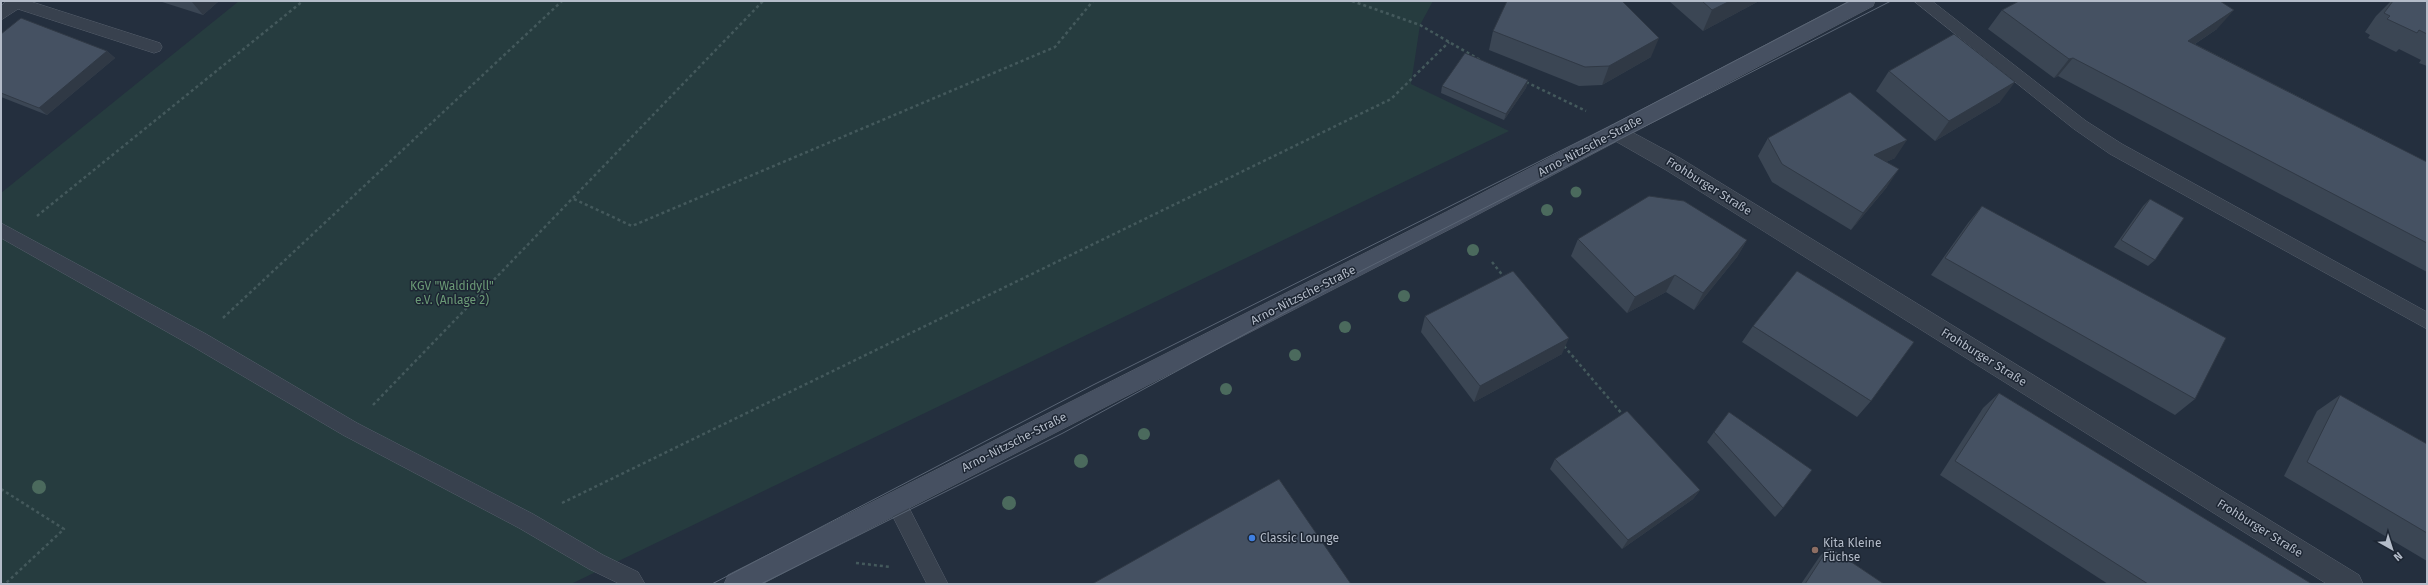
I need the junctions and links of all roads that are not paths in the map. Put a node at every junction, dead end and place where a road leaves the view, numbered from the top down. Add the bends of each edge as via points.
1 (1866, 1) edge
2 (1922, 1) edge
3 (16, 2) edge
4 (1, 14) edge
5 (154, 47) dead end
6 (1617, 132) junction
7 (7, 233) edge
8 (2427, 321) edge
9 (896, 503) junction
10 (935, 578) edge
11 (635, 584) edge
12 (737, 584) edge
13 (2350, 584) edge

1 - 6 main road, Arno-Nitzsche-Straße
2 - 8 lane via 2074,120 2116,149
3 - 4 lane
3 - 5 lane
6 - 9 main road, Arno-Nitzsche-Straße
6 - 13 street, Frohburger Straße via 1673,164
7 - 11 lane via 199,340 350,429 526,521 596,562 631,579
9 - 10 lane
9 - 12 main road, Arno-Nitzsche-Straße

